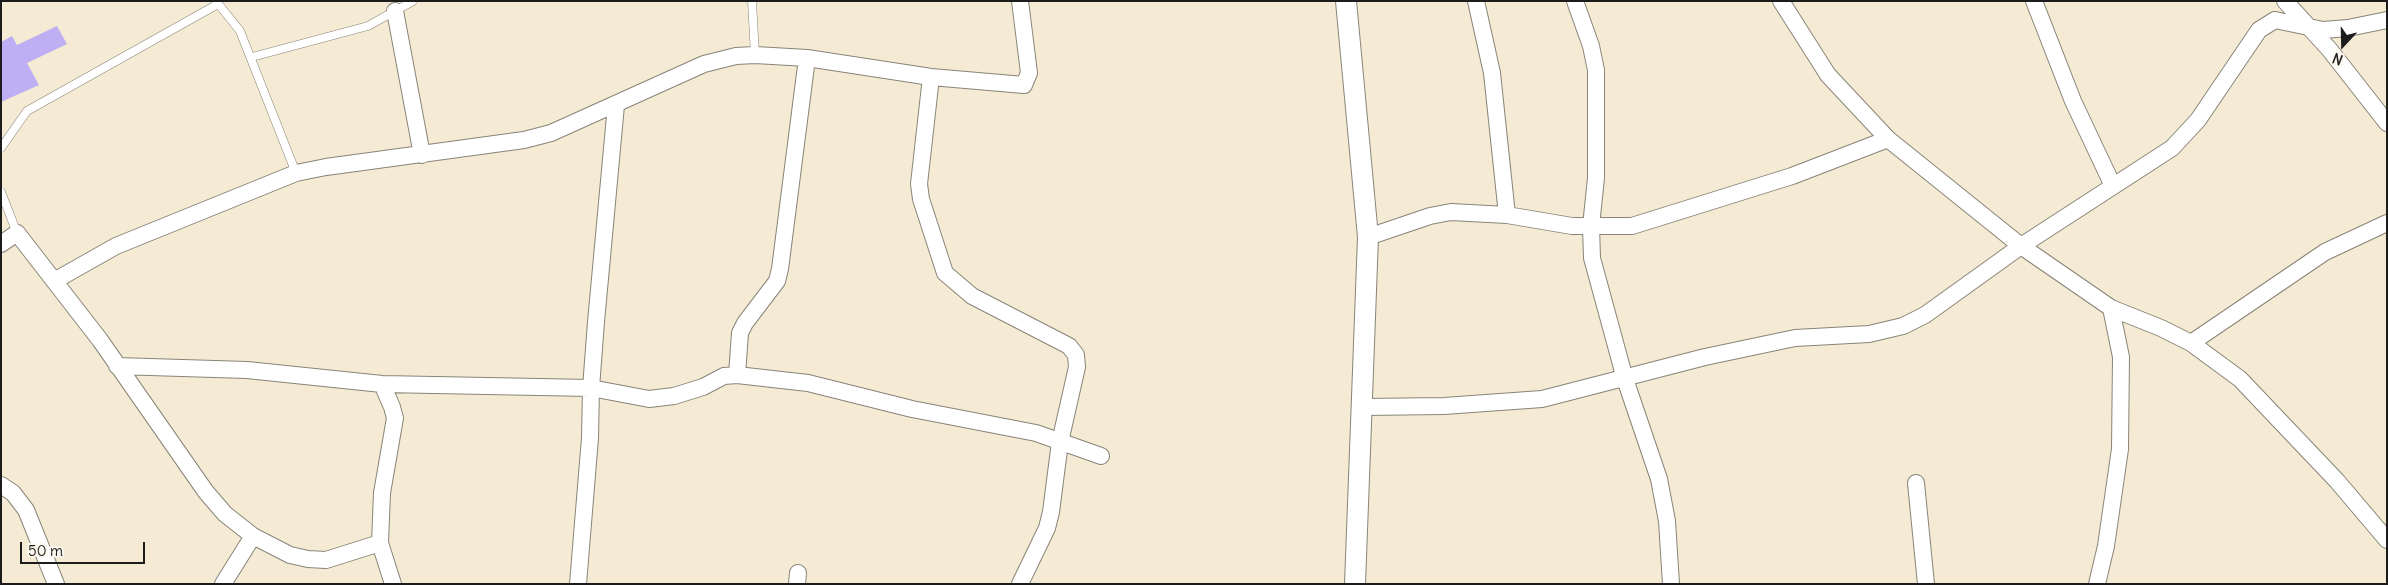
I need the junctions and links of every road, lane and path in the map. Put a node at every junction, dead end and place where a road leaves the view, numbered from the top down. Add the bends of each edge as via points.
1 (413, 1) edge
2 (752, 1) edge
3 (1020, 1) edge
4 (1346, 1) edge
5 (1476, 1) edge
6 (1575, 1) edge
7 (1781, 1) edge
8 (2034, 1) edge
9 (2284, 1) edge
10 (217, 3) edge
11 (395, 11) junction
12 (2387, 20) edge
13 (2306, 26) junction
14 (755, 55) junction
15 (252, 57) junction
16 (807, 58) junction
17 (931, 77) junction
18 (616, 105) junction
19 (2387, 123) edge
20 (1888, 139) junction
21 (1, 148) edge
22 (422, 155) junction
23 (296, 174) junction
24 (2113, 186) junction
25 (1, 192) edge
26 (1507, 215) junction
27 (2387, 223) edge
28 (1591, 226) junction
29 (18, 233) junction
30 (1368, 237) junction
31 (1, 244) edge
32 (2022, 246) junction
33 (54, 281) junction
34 (2112, 308) junction
35 (2191, 343) junction
36 (117, 366) junction
37 (738, 375) junction
38 (1625, 379) junction
39 (382, 384) junction
40 (591, 388) junction
41 (1362, 407) junction
42 (1060, 442) junction
43 (1102, 456) dead end
44 (1916, 483) dead end
45 (1, 485) edge
46 (253, 536) junction
47 (2387, 540) edge
48 (380, 543) junction
49 (56, 584) edge
50 (223, 584) edge
51 (392, 584) edge
52 (578, 584) edge
53 (1020, 584) edge
54 (1355, 584) edge
55 (1671, 584) edge
56 (1926, 584) edge
57 (2097, 584) edge

1 - 11 lane
2 - 14 lane
3 - 17 street via 1029,73 1024,85
4 - 30 street
5 - 26 street via 1492,73
6 - 28 street via 1596,70 1596,178
7 - 20 street via 1828,75
8 - 24 street via 2073,101
9 - 13 street
10 - 15 lane via 240,31
10 - 21 lane via 28,111
11 - 15 lane via 368,26
11 - 22 street
12 - 13 street via 2323,30
13 - 19 street via 2329,49
13 - 24 street via 2275,20 2259,30 2198,120 2172,148
14 - 16 street
14 - 18 street via 704,64
15 - 23 lane
16 - 17 street
16 - 37 street via 780,269 777,281 740,333
17 - 42 street via 919,184 939,258 946,273 972,296 1069,346 1076,355 1077,367
18 - 22 street via 551,133 524,140
18 - 40 street
20 - 28 street via 1792,176 1667,216 1632,226
20 - 32 street
22 - 23 street
23 - 33 street via 116,246
24 - 32 street
25 - 29 lane
26 - 28 street
26 - 30 street via 1451,212
27 - 35 street via 2325,252
28 - 38 street via 1592,258
29 - 31 street
29 - 33 street
30 - 41 street
32 - 34 street
32 - 38 street via 1925,315 1903,326 1869,334 1795,338 1705,357
33 - 36 street
34 - 35 street
34 - 57 street via 2121,357 2120,449
35 - 47 street via 2240,379 2337,481
36 - 39 street via 247,370
36 - 46 street via 206,492 225,514
37 - 40 street via 724,376 674,396 649,399
37 - 42 street via 808,384 912,409 1036,433
38 - 41 street via 1542,399 1444,406
38 - 55 street via 1659,479 1667,522
39 - 40 street
39 - 48 street via 395,418 382,493
40 - 52 street
41 - 54 street
42 - 43 street
42 - 53 street via 1047,528
44 - 56 street
45 - 49 street via 13,493 26,510
46 - 48 street via 290,555 326,560
46 - 50 street
48 - 51 street

